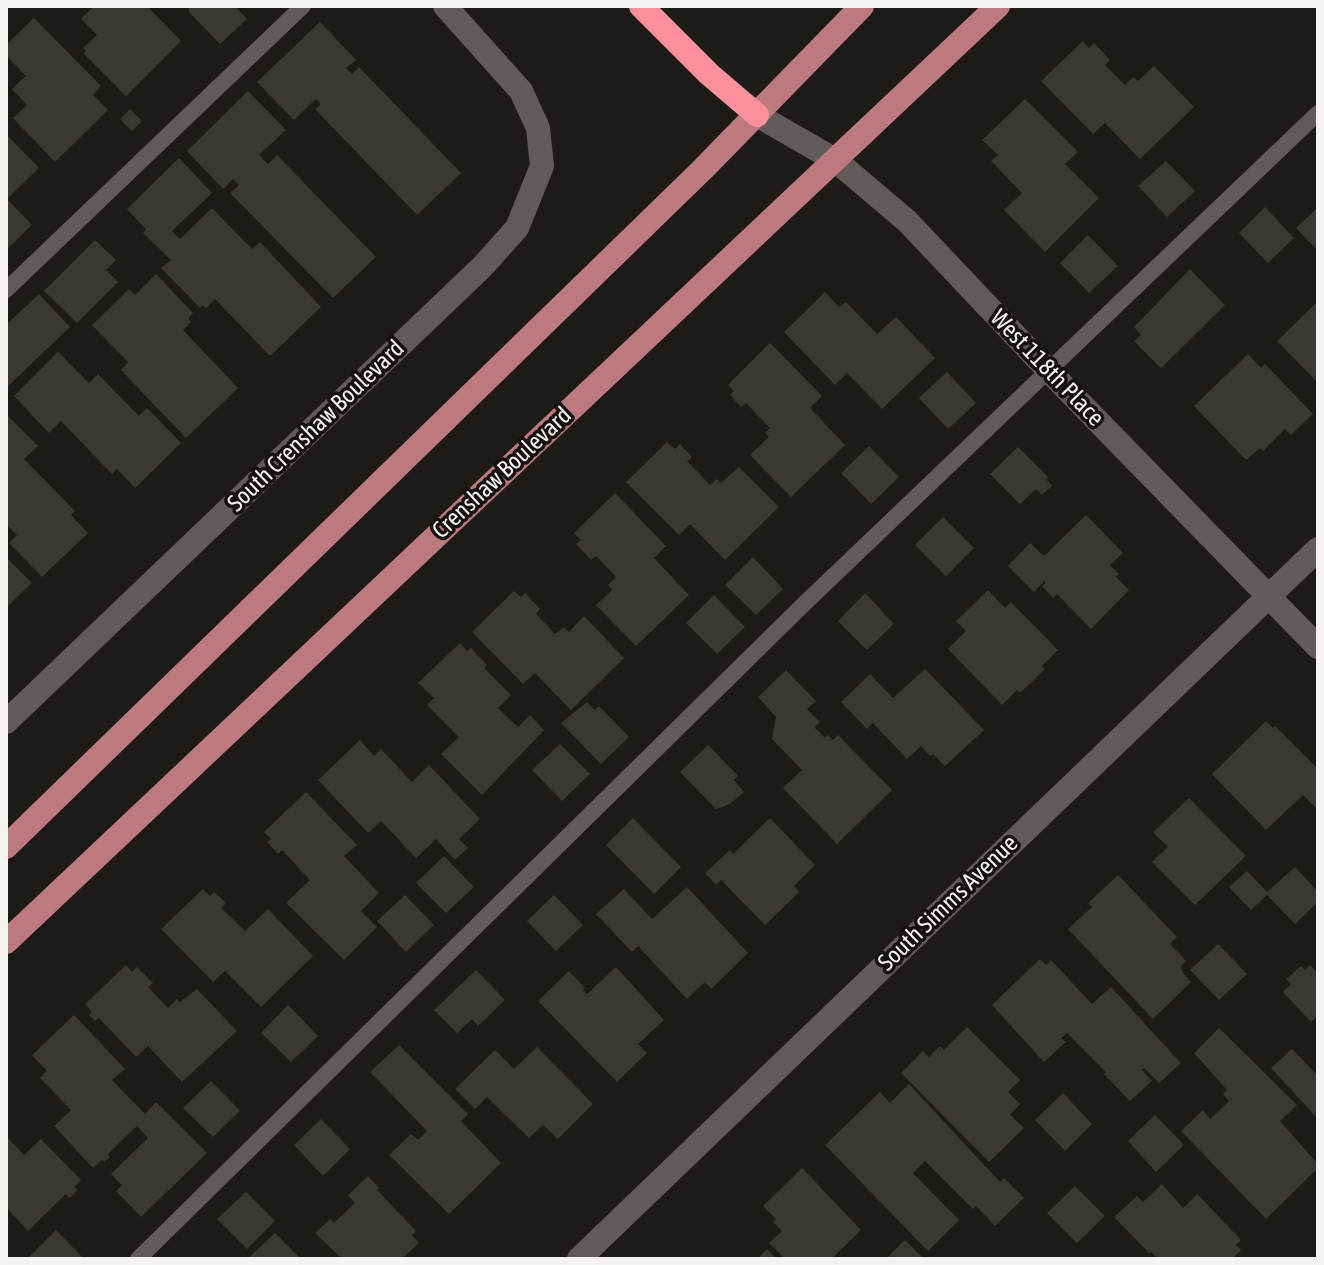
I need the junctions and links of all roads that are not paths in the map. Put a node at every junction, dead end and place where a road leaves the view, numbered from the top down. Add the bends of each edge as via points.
1 (303, 6) edge
2 (445, 6) edge
3 (641, 6) edge
4 (862, 6) edge
5 (998, 6) edge
6 (1318, 113) edge
7 (757, 115) junction
8 (835, 160) junction
9 (6, 290) edge
10 (1047, 369) junction
11 (1318, 549) edge
12 (1267, 596) junction
13 (1318, 647) edge
14 (6, 722) edge
15 (6, 847) edge
16 (6, 942) edge
17 (138, 1259) edge
18 (579, 1259) edge

1 - 9 lane
2 - 14 street, South Crenshaw Boulevard via 521,91 538,128 542,166 517,228
3 - 7 highway
4 - 7 main road
5 - 8 main road, Crenshaw Boulevard
6 - 10 lane
7 - 8 street, West 118th Place
7 - 15 main road
8 - 10 street, West 118th Place via 907,221
8 - 16 main road, Crenshaw Boulevard
10 - 12 street, West 118th Place
10 - 17 lane
11 - 12 street, South Simms Avenue
12 - 13 street, West 118th Place
12 - 18 street, South Simms Avenue

